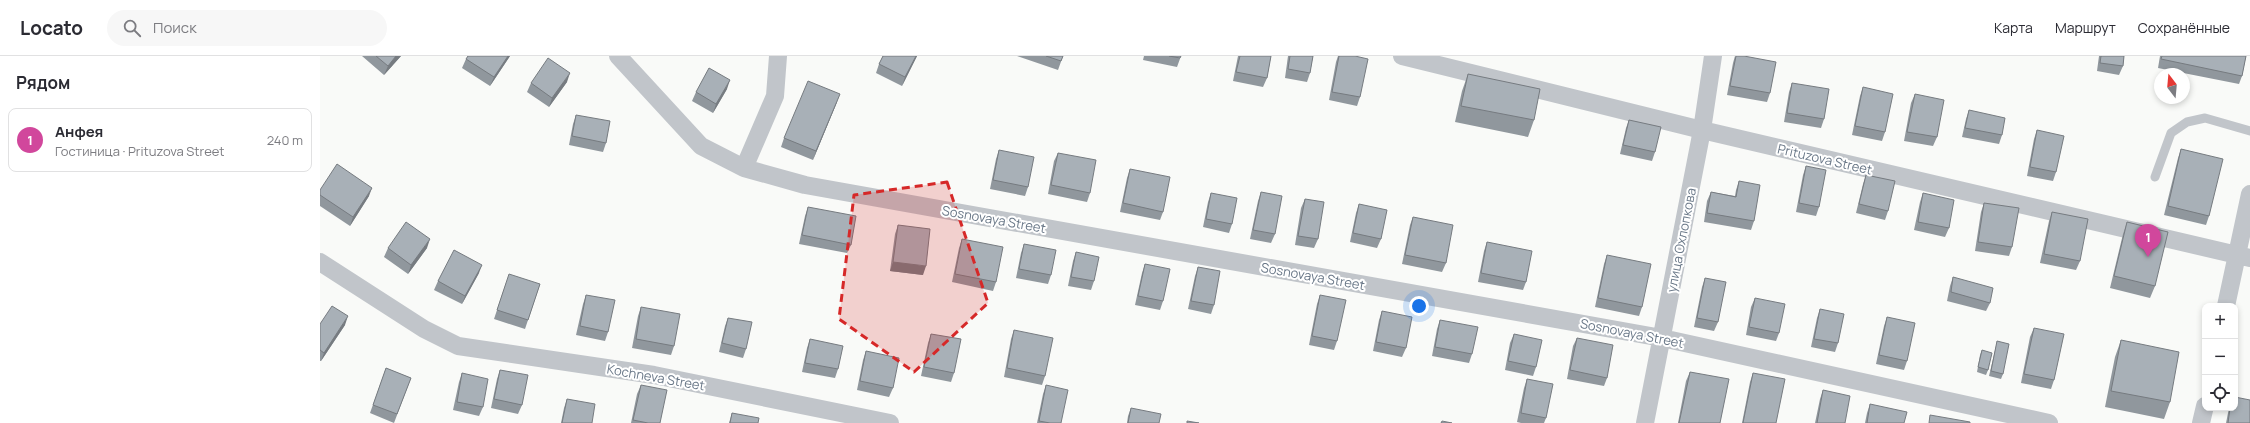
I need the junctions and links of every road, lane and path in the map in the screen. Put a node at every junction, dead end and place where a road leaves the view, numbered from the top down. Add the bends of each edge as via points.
1 (618, 56) edge
2 (778, 56) edge
3 (1402, 56) edge
4 (1713, 56) edge
5 (1702, 130) junction
6 (2250, 131) edge
7 (744, 168) junction
8 (2155, 178) dead end
9 (2250, 194) edge
10 (2243, 257) edge
11 (320, 262) edge
12 (2227, 303) edge
13 (1662, 338) junction
14 (2204, 411) edge
15 (890, 423) edge
16 (1645, 423) edge
17 (2049, 423) edge
18 (2202, 423) edge

1 - 7 street, Sosnovaya Street via 701,146
2 - 7 street via 775,96
3 - 5 street, Prituzova Street
4 - 5 street, улица Охлопкова
5 - 10 street, Prituzova Street
5 - 13 street, улица Охлопкова
6 - 8 lane via 2205,118 2187,122 2171,133
7 - 13 street, Sosnovaya Street via 805,185
9 - 10 street
10 - 12 street
11 - 15 street, Kochneva Street via 424,329 458,346 654,375
13 - 16 street, улица Охлопкова
13 - 17 street, Sosnovaya Street
14 - 18 street

